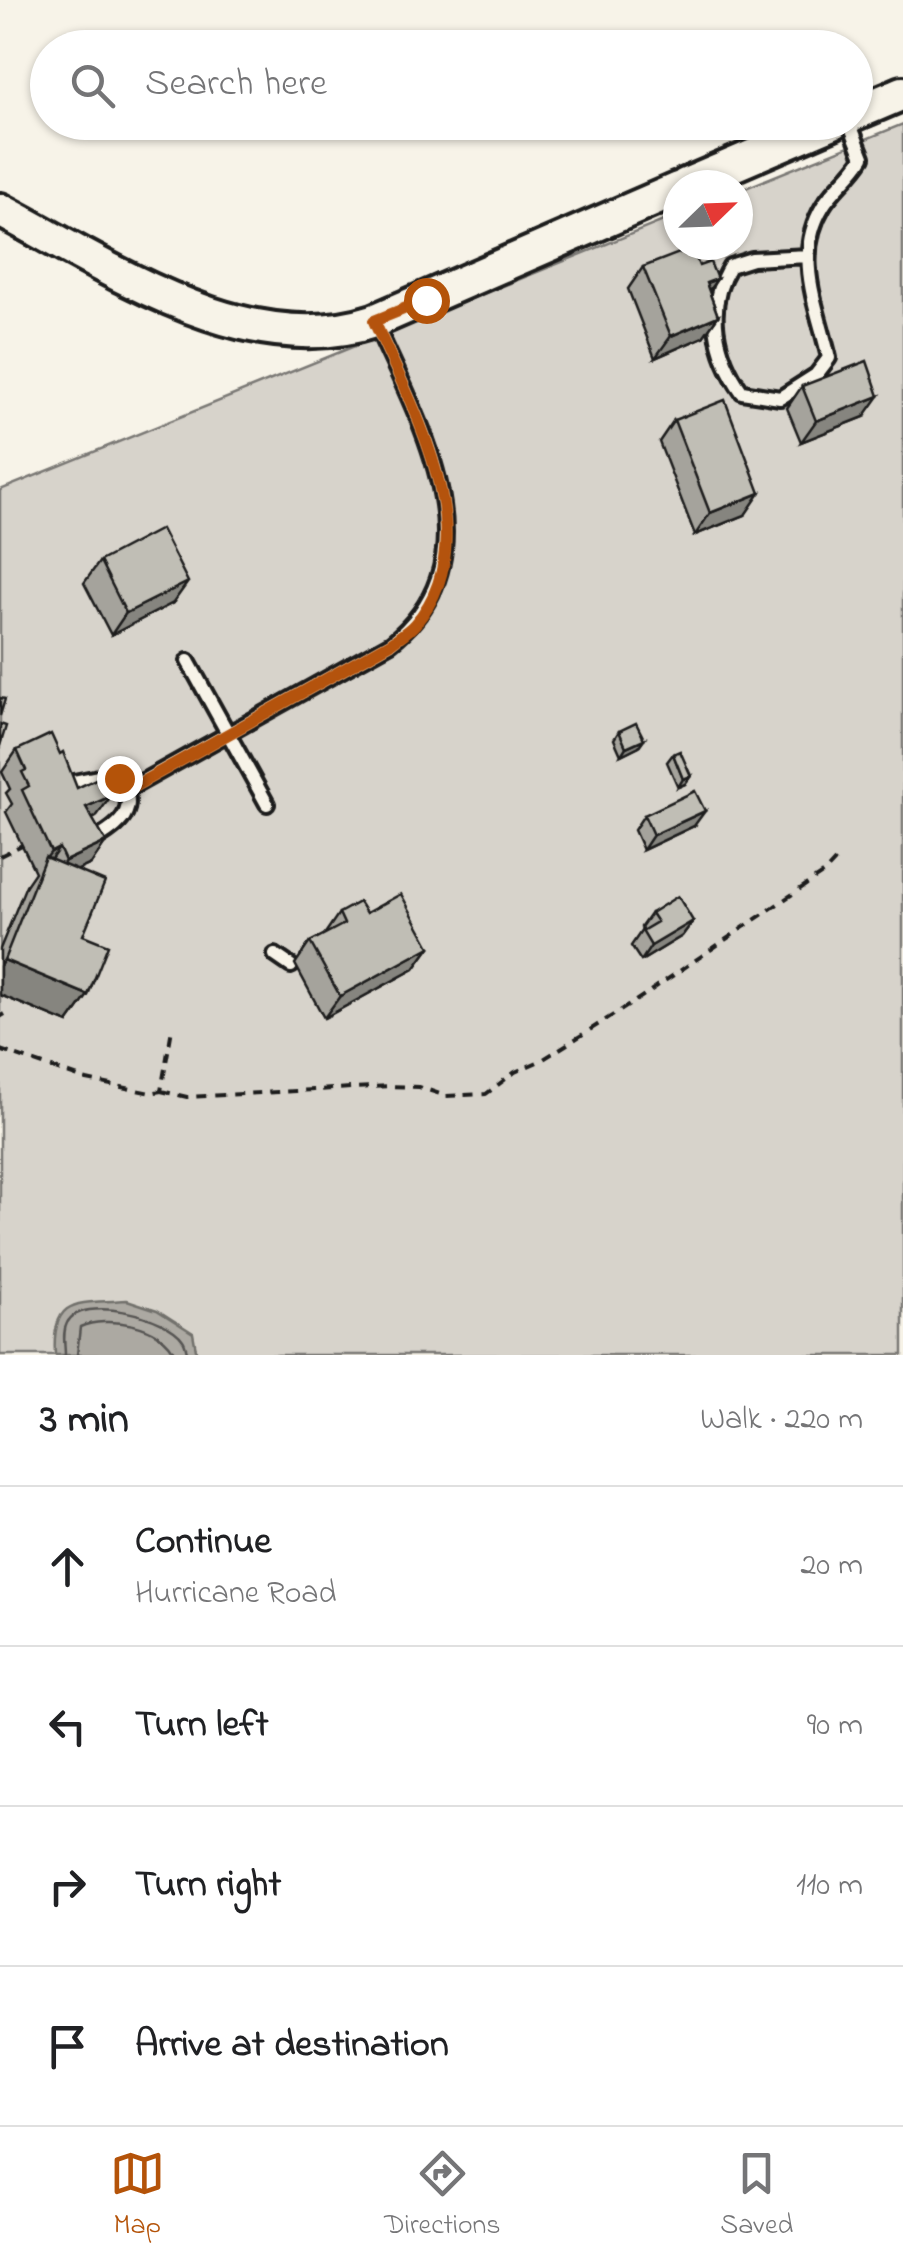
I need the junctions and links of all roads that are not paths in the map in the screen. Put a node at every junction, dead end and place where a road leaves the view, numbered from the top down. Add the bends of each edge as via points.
1 (903, 93) edge
2 (873, 106) edge
3 (791, 140) edge
4 (856, 140) edge
5 (721, 170) edge
6 (663, 195) edge
7 (0, 210) edge
8 (808, 256) junction
9 (374, 321) junction
10 (188, 661) dead end
11 (228, 734) junction
12 (64, 784) edge
13 (128, 790) junction
14 (267, 804) dead end
15 (91, 842) edge
16 (276, 955) dead end
17 (291, 966) dead end

1 - 2 street
3 - 5 street
4 - 8 lane via 862,157 825,203 807,239
6 - 9 street
7 - 9 street via 216,317 304,331
8 - 8 lane via 829,358 780,398 742,392 715,340 720,282 730,266 752,259
9 - 11 lane via 438,476 446,536 432,598 391,643
10 - 11 lane
11 - 13 lane
11 - 14 lane
12 - 13 lane via 104,776 119,778
13 - 15 lane via 120,822
16 - 17 lane

